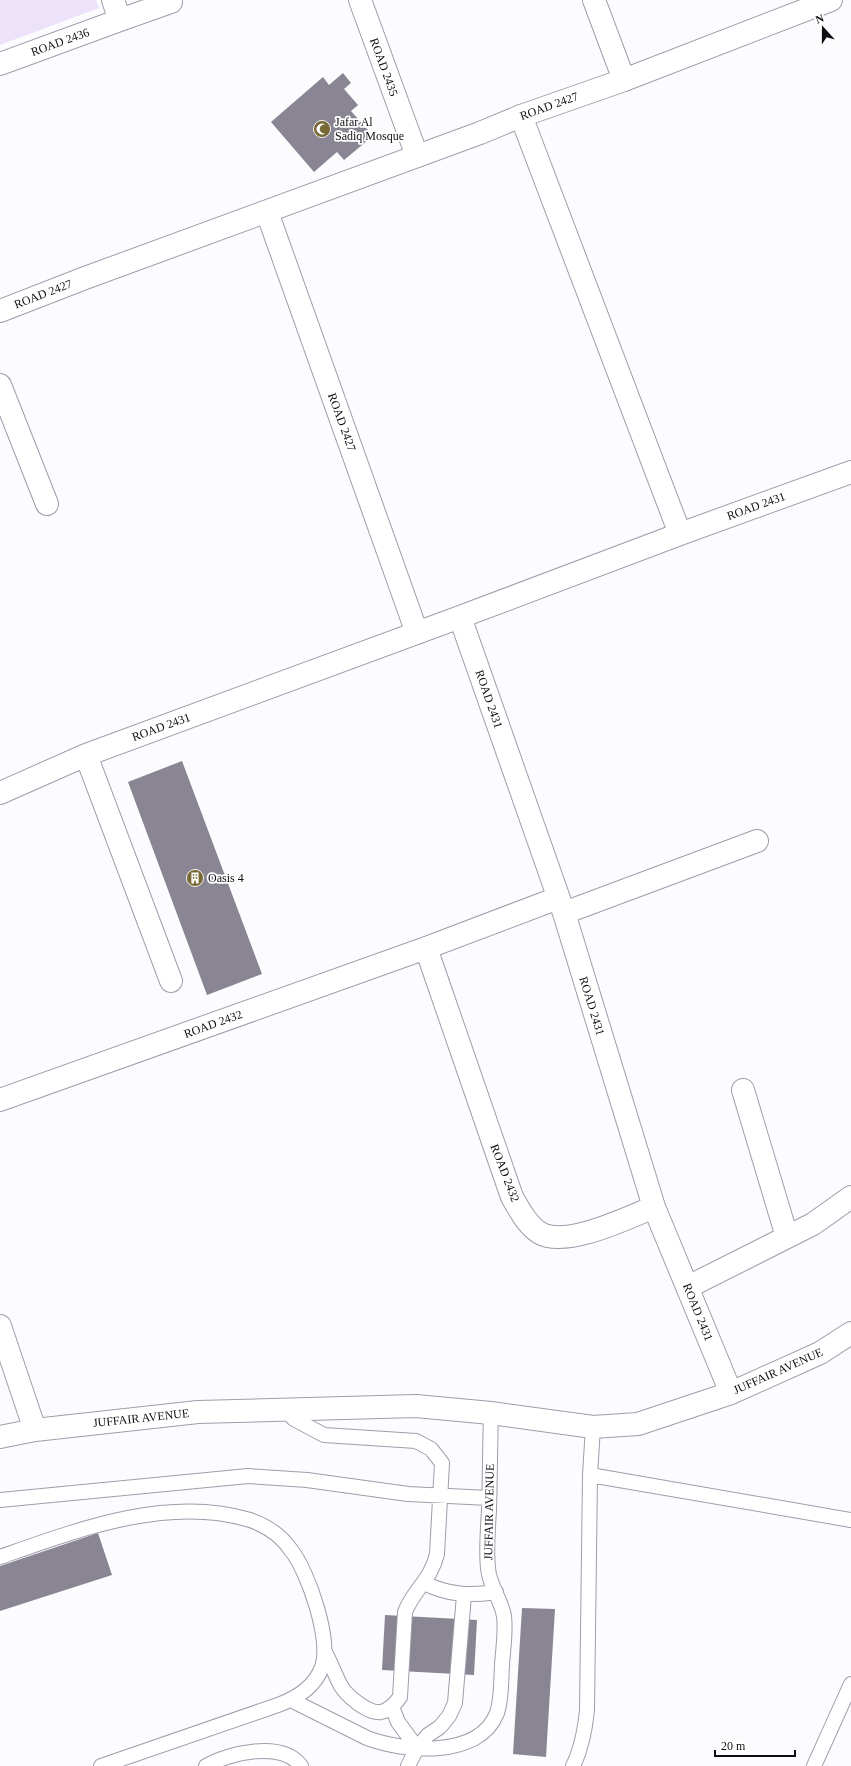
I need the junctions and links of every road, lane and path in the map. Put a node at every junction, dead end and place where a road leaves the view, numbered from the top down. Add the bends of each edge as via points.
1 (112, 0) edge
2 (360, 0) edge
3 (594, 0) edge
4 (831, 0) edge
5 (171, 2) dead end
6 (120, 20) junction
7 (0, 64) edge
8 (624, 80) junction
9 (521, 116) junction
10 (417, 156) junction
11 (267, 212) junction
12 (0, 311) edge
13 (0, 385) edge
14 (851, 472) edge
15 (47, 504) dead end
16 (680, 534) junction
17 (460, 617) junction
18 (417, 633) junction
19 (86, 755) junction
20 (0, 793) edge
21 (757, 841) dead end
22 (561, 905) junction
23 (426, 948) junction
24 (171, 981) dead end
25 (742, 1090) dead end
26 (0, 1100) edge
27 (851, 1197) edge
28 (654, 1208) junction
29 (787, 1237) junction
30 (688, 1287) junction
31 (0, 1326) edge
32 (851, 1333) edge
33 (731, 1392) junction
34 (284, 1409) junction
35 (491, 1413) junction
36 (593, 1427) junction
37 (35, 1430) junction
38 (0, 1437) edge
39 (590, 1475) junction
40 (440, 1496) junction
41 (489, 1498) junction
42 (0, 1500) edge
43 (851, 1520) edge
44 (0, 1557) edge
45 (424, 1583) junction
46 (496, 1592) junction
47 (464, 1595) junction
48 (325, 1652) junction
49 (851, 1684) edge
50 (291, 1700) junction
51 (392, 1707) junction
52 (417, 1748) junction
53 (101, 1766) edge
54 (206, 1766) edge
55 (301, 1766) edge
56 (408, 1766) edge
57 (573, 1766) edge
58 (814, 1766) edge

1 - 6 street
2 - 10 street, ROAD 2435
3 - 8 street
4 - 8 street, ROAD 2427
5 - 6 street, ROAD 2436
6 - 7 street, ROAD 2436
8 - 9 street, ROAD 2427
9 - 10 street, ROAD 2427
9 - 16 street
10 - 11 street, ROAD 2427
11 - 12 street, ROAD 2427
11 - 18 street, ROAD 2427
13 - 15 street
14 - 16 street, ROAD 2431
16 - 17 street, ROAD 2431
17 - 18 street, ROAD 2431
17 - 22 street, ROAD 2431
18 - 19 street, ROAD 2431
19 - 20 street, ROAD 2431
19 - 24 street
21 - 22 street, ROAD 2432
22 - 23 street, ROAD 2432
22 - 28 street, ROAD 2431
23 - 26 street, ROAD 2432
23 - 28 street, ROAD 2432 via 512,1196 530,1224 551,1237 565,1238
25 - 29 street
27 - 29 street via 813,1224
28 - 30 street, ROAD 2431
29 - 30 street
30 - 33 street, ROAD 2431
31 - 37 street
32 - 33 street, JUFFAIR AVENUE via 820,1353
33 - 36 street, JUFFAIR AVENUE via 638,1424
34 - 35 street, JUFFAIR AVENUE via 416,1406
34 - 37 street, JUFFAIR AVENUE via 198,1412
34 - 40 lane via 294,1419 324,1435 416,1441 431,1449 442,1463
35 - 36 street, JUFFAIR AVENUE
35 - 41 lane, JUFFAIR AVENUE
36 - 39 lane
37 - 38 street, JUFFAIR AVENUE
39 - 43 lane
39 - 57 lane via 587,1710 585,1734
40 - 41 lane
40 - 42 lane via 307,1480 248,1476
40 - 45 lane via 437,1554 434,1566
41 - 46 lane, JUFFAIR AVENUE via 488,1569
44 - 48 lane via 78,1529 134,1516 192,1512 221,1514 249,1520 265,1526 279,1536 300,1564 320,1622
45 - 47 lane via 436,1589
45 - 51 lane via 410,1600 405,1612 402,1685 400,1697
46 - 47 lane
46 - 52 lane, JUFFAIR AVENUE via 501,1604 504,1630 497,1712 489,1726 478,1737 464,1744
47 - 52 lane via 455,1703 440,1727 428,1735
48 - 50 lane via 322,1667 315,1680 304,1692
48 - 51 lane via 348,1695 371,1710 380,1712
49 - 58 lane
50 - 52 lane, JUFFAIR AVENUE via 367,1738
50 - 53 lane
51 - 52 lane via 398,1722
52 - 56 lane
54 - 55 lane via 224,1757 243,1752 263,1751 282,1754 297,1761

